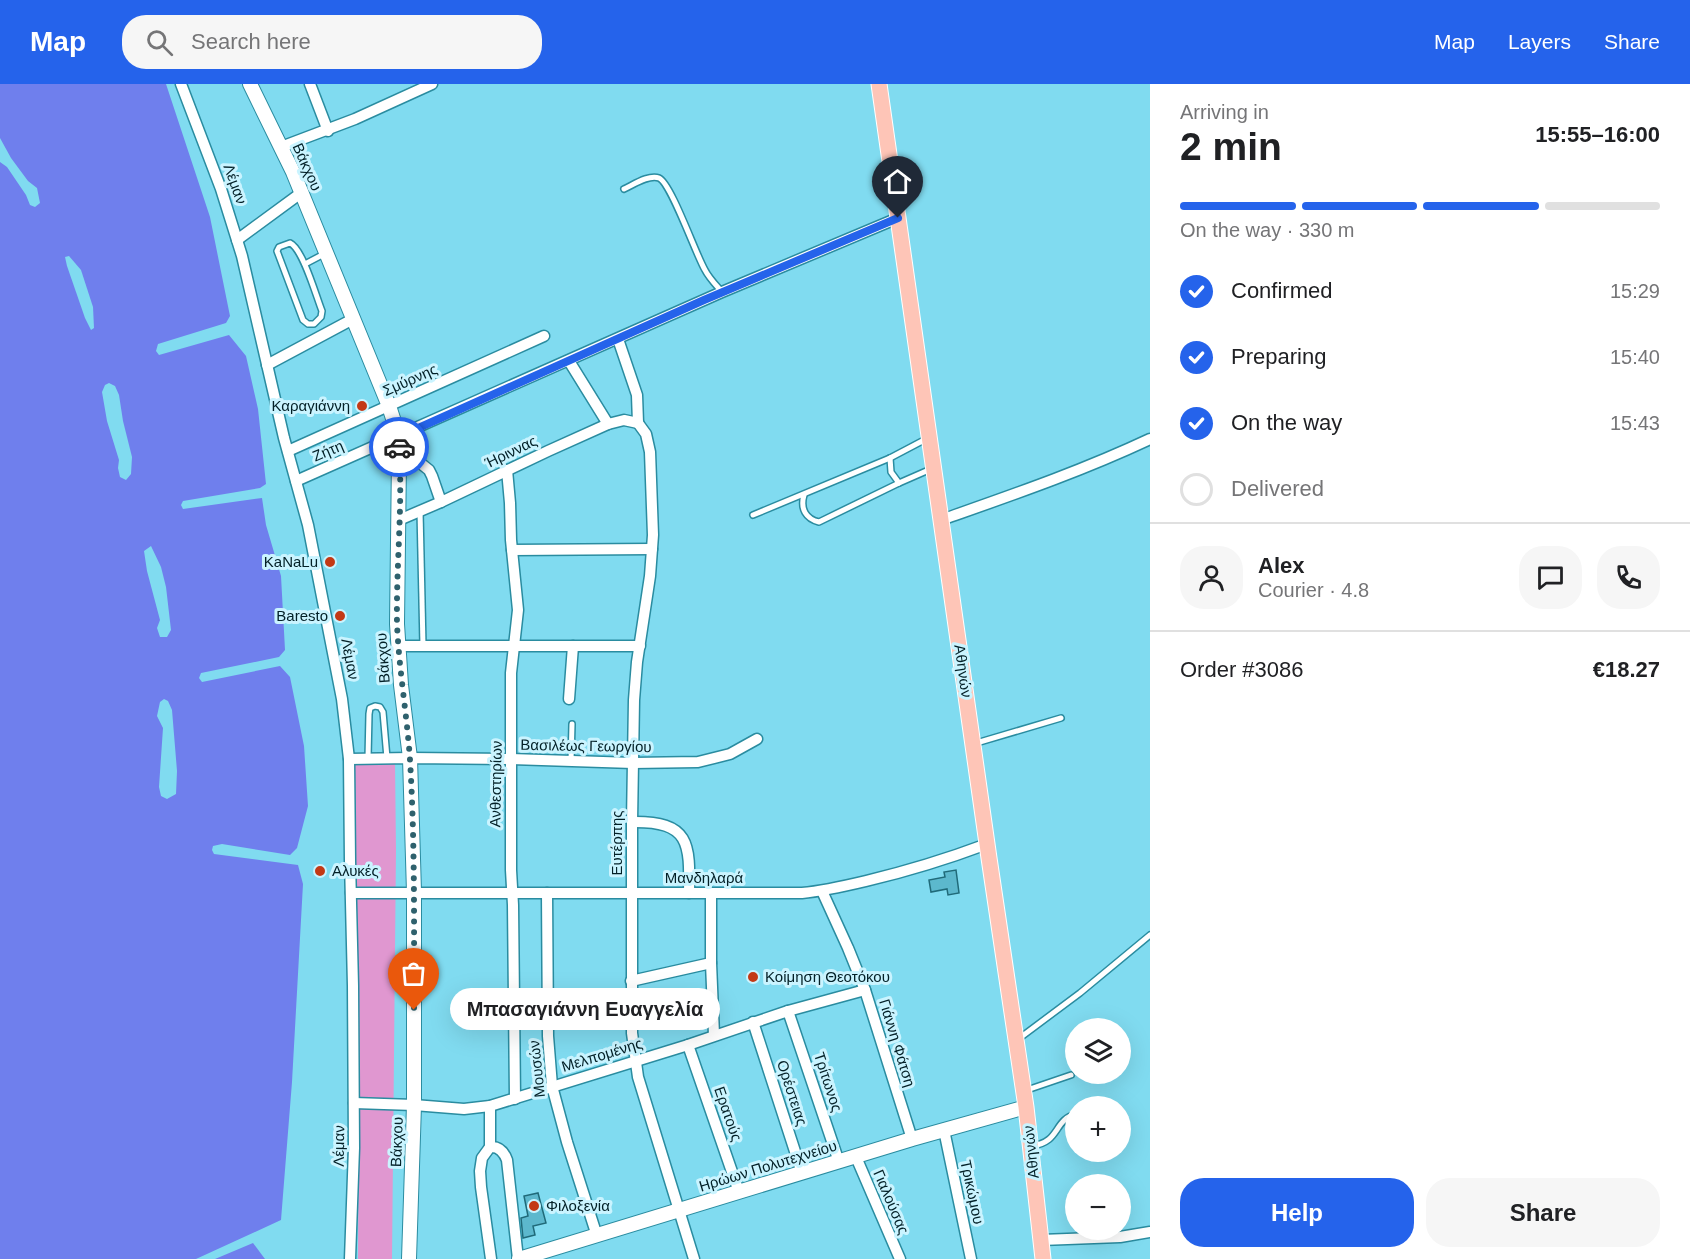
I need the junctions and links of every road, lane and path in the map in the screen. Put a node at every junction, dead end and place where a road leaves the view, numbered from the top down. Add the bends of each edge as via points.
1 (181, 84) edge
2 (250, 84) edge
3 (310, 84) edge
4 (432, 84) edge
5 (879, 84) edge
6 (888, 84) edge
7 (885, 125) junction
8 (328, 130) junction
9 (281, 147) junction
10 (624, 189) dead end
11 (301, 193) junction
12 (898, 218) junction
13 (237, 240) junction
14 (326, 253) junction
15 (304, 264) junction
16 (722, 292) junction
17 (353, 319) junction
18 (544, 336) dead end
19 (618, 339) junction
20 (569, 360) junction
21 (267, 365) junction
22 (389, 406) junction
23 (638, 423) junction
24 (608, 424) junction
25 (402, 436) junction
26 (929, 438) junction
27 (1150, 439) edge
28 (288, 451) junction
29 (890, 458) junction
30 (934, 467) junction
31 (507, 470) junction
32 (296, 481) junction
33 (899, 483) junction
34 (804, 495) junction
35 (441, 502) junction
36 (420, 511) junction
37 (753, 515) dead end
38 (399, 520) junction
39 (941, 520) junction
40 (652, 549) junction
41 (512, 550) junction
42 (399, 646) junction
43 (423, 646) junction
44 (514, 646) junction
45 (573, 646) junction
46 (639, 646) junction
47 (569, 699) dead end
48 (1061, 718) dead end
49 (572, 724) dead end
50 (757, 740) dead end
51 (973, 744) junction
52 (387, 758) junction
53 (410, 758) junction
54 (349, 759) junction
55 (368, 759) junction
56 (511, 759) junction
57 (572, 761) junction
58 (633, 763) junction
59 (632, 822) junction
60 (987, 844) junction
61 (822, 891) junction
62 (414, 892) junction
63 (351, 893) junction
64 (513, 893) junction
65 (547, 893) junction
66 (632, 893) junction
67 (689, 893) junction
68 (711, 893) junction
69 (1150, 935) edge
70 (711, 963) junction
71 (631, 981) junction
72 (865, 990) junction
73 (788, 1011) junction
74 (753, 1022) junction
75 (714, 1035) junction
76 (1016, 1040) junction
77 (688, 1045) junction
78 (634, 1061) junction
79 (1065, 1077) edge
80 (552, 1086) junction
81 (1023, 1091) junction
82 (515, 1098) junction
83 (354, 1103) junction
84 (414, 1105) junction
85 (490, 1106) junction
86 (1026, 1107) junction
87 (1065, 1118) edge
88 (944, 1130) junction
89 (912, 1139) junction
90 (490, 1147) junction
91 (1030, 1147) junction
92 (856, 1157) junction
93 (839, 1162) junction
94 (802, 1173) junction
95 (739, 1192) junction
96 (679, 1210) junction
97 (1150, 1232) edge
98 (597, 1236) junction
99 (1041, 1240) junction
100 (350, 1259) edge
101 (409, 1259) edge
102 (491, 1259) edge
103 (519, 1259) edge
104 (694, 1259) edge
105 (900, 1259) edge
106 (971, 1259) edge
107 (1043, 1259) edge

1 - 13 street, Λέμαν
2 - 9 street, Βάκχου
3 - 8 street
4 - 8 street
5 - 7 main road, Αθηνών
6 - 7 street
7 - 12 main road, Αθηνών
8 - 9 street
9 - 11 street, Βάκχου
10 - 16 lane via 653,178 664,181 705,270
11 - 13 street
11 - 14 street, Βάκχου
12 - 16 street, Ζήτη
12 - 26 main road, Αθηνών
13 - 21 street, Λέμαν
14 - 15 lane
14 - 17 street, Βάκχου
15 - 15 lane via 322,311 314,324 303,320 277,251 279,247 295,245
16 - 19 street, Ζήτη
17 - 21 street
17 - 22 street, Βάκχου
18 - 22 street, Σμύρνης
19 - 20 street, Ζήτη
19 - 23 street, Ευτέρπης via 637,395
20 - 24 street
20 - 25 street, Ζήτη
21 - 28 street, Λέμαν
22 - 25 street, Βάκχου
22 - 28 street, Σμύρνης
23 - 24 street, Ήριννας via 624,420
23 - 40 street, Ευτέρπης via 646,434 651,461
24 - 31 street, Ήριννας
25 - 32 street, Ζήτη
25 - 35 street via 414,458 429,470
25 - 38 street, Βάκχου
26 - 29 lane
26 - 30 main road, Αθηνών
27 - 39 street via 1112,457
28 - 32 street, Λέμαν
29 - 33 lane via 891,472
29 - 34 lane
30 - 33 lane
30 - 39 main road, Αθηνών
31 - 35 street, Ήριννας
31 - 41 street, Ανθεστηρίων
32 - 54 street, Λέμαν via 318,571
33 - 34 lane via 819,522 805,513
34 - 37 lane
35 - 36 street, Ήριννας
36 - 38 street, Ήριννας
36 - 43 lane
38 - 42 street, Βάκχου
39 - 51 main road, Αθηνών
40 - 41 street
40 - 46 street, Ευτέρπης
41 - 44 street, Ανθεστηρίων via 518,603
42 - 43 street
42 - 53 street, Βάκχου
43 - 44 street
44 - 45 street
44 - 56 street, Ανθεστηρίων
45 - 46 street
45 - 47 street
46 - 58 street, Ευτέρπης
48 - 51 lane
49 - 57 lane
50 - 58 street, Βασιλέως Γεωργίου via 704,762
51 - 60 main road, Αθηνών
52 - 53 street, Βασιλέως Γεωργίου
52 - 55 street, Βασιλέως Γεωργίου
52 - 55 lane via 383,712 375,706 369,714
53 - 56 street, Βασιλέως Γεωργίου
53 - 62 street, Βάκχου
54 - 55 street, Βασιλέως Γεωργίου
54 - 63 street, Λέμαν
56 - 57 street, Βασιλέως Γεωργίου
56 - 64 street, Ανθεστηρίων
57 - 58 street, Βασιλέως Γεωργίου
58 - 59 street, Ευτέρπης
59 - 66 street, Ευτέρπης
59 - 67 street via 661,823 680,835 690,860
60 - 61 street, Μανδηλαρά via 927,865
60 - 76 main road, Αθηνών
61 - 68 street, Μανδηλαρά
61 - 72 street, Γιάννη Φάτση
62 - 63 street, Μανδηλαρά
62 - 64 street, Μανδηλαρά
62 - 84 street, Βάκχου
63 - 83 street, Λέμαν
64 - 65 street, Μανδηλαρά
64 - 82 street, Ανθεστηρίων
65 - 66 street, Μανδηλαρά
65 - 80 street, Μουσών
66 - 67 street, Μανδηλαρά
66 - 71 street, Ευτέρπης
67 - 68 street, Μανδηλαρά
68 - 70 street
69 - 76 lane
70 - 71 street
70 - 75 street
71 - 78 street, Ευτέρπης
72 - 73 street, Μελπομένης
72 - 89 street, Γιάννη Φάτση
73 - 74 street, Μελπομένης
73 - 93 street, Τρίτωνος
74 - 75 street, Μελπομένης
74 - 94 street, Ορέστειας
75 - 77 street, Μελπομένης
76 - 81 main road, Αθηνών
77 - 78 street, Μελπομένης
77 - 95 street, Ερατούς
78 - 80 street, Μελπομένης
78 - 96 street, Ευτέρπης
79 - 81 lane
80 - 82 street, Μελπομένης
80 - 98 street, Μουσών
81 - 86 main road, Αθηνών
82 - 85 street, Μελπομένης
83 - 84 street, Μελπομένης
83 - 100 street, Λέμαν
84 - 85 street, Μελπομένης via 464,1109
84 - 101 street, Βάκχου
85 - 90 street
86 - 88 street, Ηρώων Πολυτεχνείου
86 - 91 main road, Αθηνών
87 - 91 lane via 1047,1142
88 - 89 street, Ηρώων Πολυτεχνείου
88 - 106 street, Τρικώμου
89 - 92 street, Ηρώων Πολυτεχνείου
90 - 102 street via 482,1158 480,1186
90 - 103 street via 501,1150 507,1160
91 - 99 main road, Αθηνών
92 - 93 street, Ηρώων Πολυτεχνείου
92 - 105 street, Γιαλούσας
93 - 94 street, Ηρώων Πολυτεχνείου
94 - 95 street, Ηρώων Πολυτεχνείου
95 - 96 street, Ηρώων Πολυτεχνείου
96 - 98 street, Ηρώων Πολυτεχνείου
96 - 104 street, Ευτέρπης
97 - 99 street
98 - 103 street, Ηρώων Πολυτεχνείου
99 - 107 main road, Αθηνών

